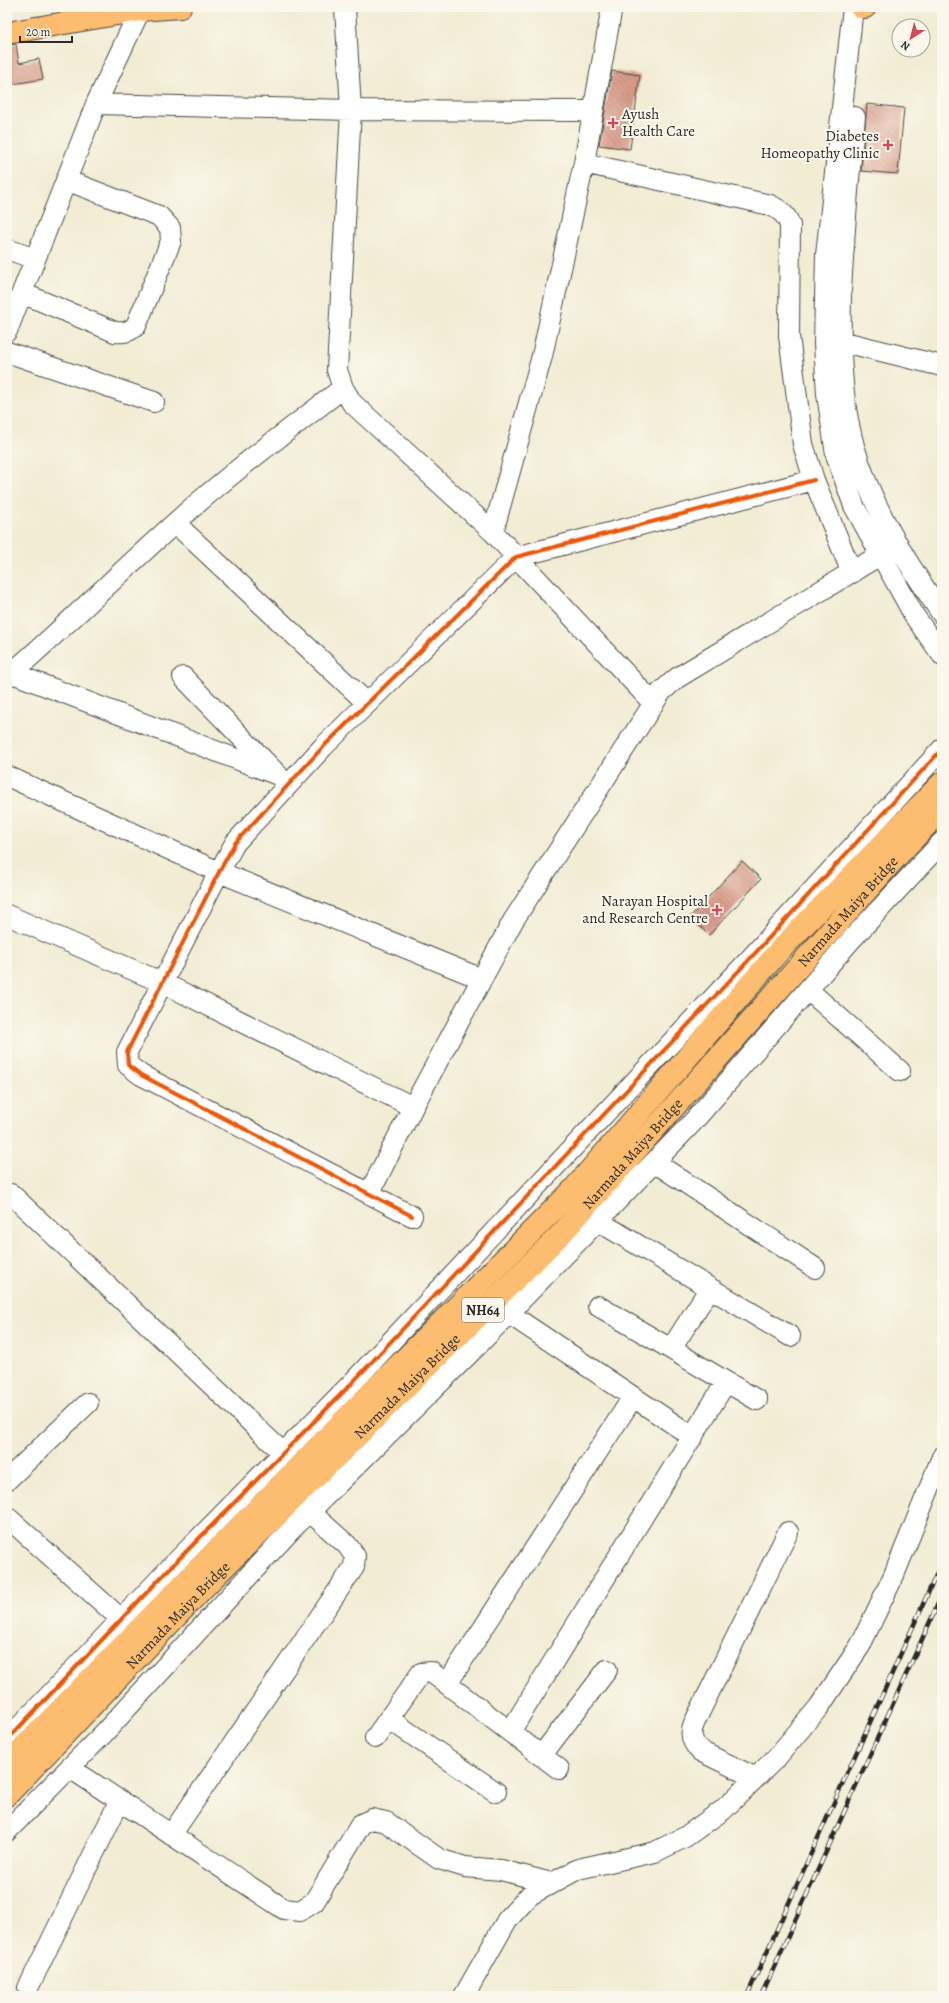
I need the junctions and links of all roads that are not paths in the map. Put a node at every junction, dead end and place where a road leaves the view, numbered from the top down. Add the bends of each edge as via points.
1 (180, 7) edge
2 (345, 7) edge
3 (612, 7) edge
4 (853, 7) edge
5 (861, 7) edge
6 (864, 7) edge
7 (140, 10) junction
8 (83, 13) edge
9 (7, 33) edge
10 (96, 104) junction
11 (351, 110) junction
12 (593, 111) junction
13 (584, 163) junction
14 (66, 180) junction
15 (7, 249) edge
16 (35, 259) junction
17 (22, 293) junction
18 (7, 331) edge
19 (840, 341) junction
20 (7, 352) edge
21 (942, 366) edge
22 (343, 388) junction
23 (154, 402) dead end
24 (814, 480) junction
25 (175, 523) junction
26 (493, 532) junction
27 (898, 544) junction
28 (879, 555) junction
29 (516, 556) junction
30 (852, 573) junction
31 (942, 614) edge
32 (942, 655) edge
33 (9, 675) edge
34 (183, 677) dead end
35 (368, 703) junction
36 (653, 703) junction
37 (942, 749) edge
38 (7, 776) edge
39 (283, 780) junction
40 (942, 783) edge
41 (942, 809) edge
42 (942, 842) edge
43 (219, 872) junction
44 (7, 915) edge
45 (482, 979) junction
46 (163, 983) junction
47 (808, 990) junction
48 (900, 1071) dead end
49 (413, 1107) junction
50 (654, 1162) junction
51 (11, 1194) dead end
52 (369, 1194) junction
53 (412, 1216) dead end
54 (598, 1221) junction
55 (815, 1268) dead end
56 (710, 1288) junction
57 (598, 1306) dead end
58 (508, 1313) junction
59 (790, 1336) dead end
60 (671, 1349) junction
61 (726, 1382) junction
62 (633, 1397) junction
63 (757, 1400) dead end
64 (88, 1403) dead end
65 (693, 1437) junction
66 (283, 1452) junction
67 (942, 1457) edge
68 (7, 1480) edge
69 (309, 1511) junction
70 (7, 1517) edge
71 (788, 1532) dead end
72 (121, 1619) junction
73 (607, 1670) dead end
74 (447, 1684) junction
75 (389, 1719) junction
76 (510, 1732) junction
77 (376, 1738) dead end
78 (7, 1740) edge
79 (541, 1756) junction
80 (7, 1764) edge
81 (70, 1768) junction
82 (559, 1769) dead end
83 (756, 1778) junction
84 (496, 1792) dead end
85 (7, 1795) edge
86 (120, 1800) junction
87 (7, 1832) edge
88 (171, 1834) junction
89 (551, 1884) junction
90 (28, 1988) dead end
91 (464, 1996) edge

1 - 7 main road
2 - 11 street
3 - 12 street
4 - 28 street via 826,255 824,351 836,455 854,506
5 - 6 main road
6 - 19 street via 843,250
7 - 8 main road
7 - 10 street
8 - 9 main road
10 - 11 street
10 - 14 street
11 - 12 street
11 - 22 street via 338,370
12 - 13 street
13 - 24 street via 770,205 787,217 790,225 789,336 803,444
13 - 26 street via 542,356
14 - 16 street
14 - 17 street via 159,216 170,228 171,241 136,326 130,331 115,332
15 - 16 street
16 - 17 street
17 - 18 street
19 - 21 street
19 - 27 street via 844,394 854,445 870,491
20 - 23 street
22 - 25 street via 243,465
22 - 26 street via 352,403
24 - 29 street
24 - 30 street
25 - 33 street via 71,621
25 - 35 street
26 - 29 street
27 - 28 street
27 - 31 street
28 - 30 street
28 - 32 street via 915,617
29 - 35 street
29 - 36 street
30 - 36 street via 677,678
33 - 39 street
34 - 39 street
35 - 39 street
36 - 45 street via 513,921
37 - 66 street via 747,962
38 - 43 street
39 - 43 street via 235,843
40 - 80 main road, NH64 via 780,951 573,1190
41 - 85 main road, Narmada Maiya Bridge / NH64 via 898,855 563,1232 205,1586
42 - 47 street, NH64
43 - 45 street
43 - 46 street
44 - 46 street
45 - 49 street
46 - 49 street
46 - 52 street via 127,1052 128,1065 141,1075
47 - 48 street
47 - 50 street, NH64 via 692,1123
49 - 52 street
50 - 54 street, NH64
50 - 55 street
51 - 66 street
52 - 53 street
54 - 56 street
54 - 58 street, NH64
56 - 59 street
56 - 60 street
57 - 60 street
58 - 62 street
58 - 69 street, NH64
60 - 61 street
61 - 63 street
61 - 65 street
62 - 65 street
62 - 74 street
64 - 68 street
65 - 76 street
66 - 72 street
67 - 83 street via 894,1575 860,1646 819,1707
69 - 81 street, NH64
69 - 88 street via 347,1545 355,1556 354,1567
70 - 72 street
71 - 83 street via 699,1713 691,1736 693,1744 700,1751
72 - 78 street
73 - 79 street
74 - 75 street via 431,1672 421,1673
74 - 76 street
75 - 77 street
75 - 84 street
76 - 79 street
79 - 82 street
81 - 86 street
81 - 87 street, NH64
83 - 89 street via 723,1810 679,1840 655,1852 578,1869
86 - 88 street
86 - 90 street
88 - 89 street via 284,1910 300,1911 314,1902 361,1824 372,1819 386,1822 439,1859 465,1867 501,1870
89 - 91 street via 530,1895 507,1920

